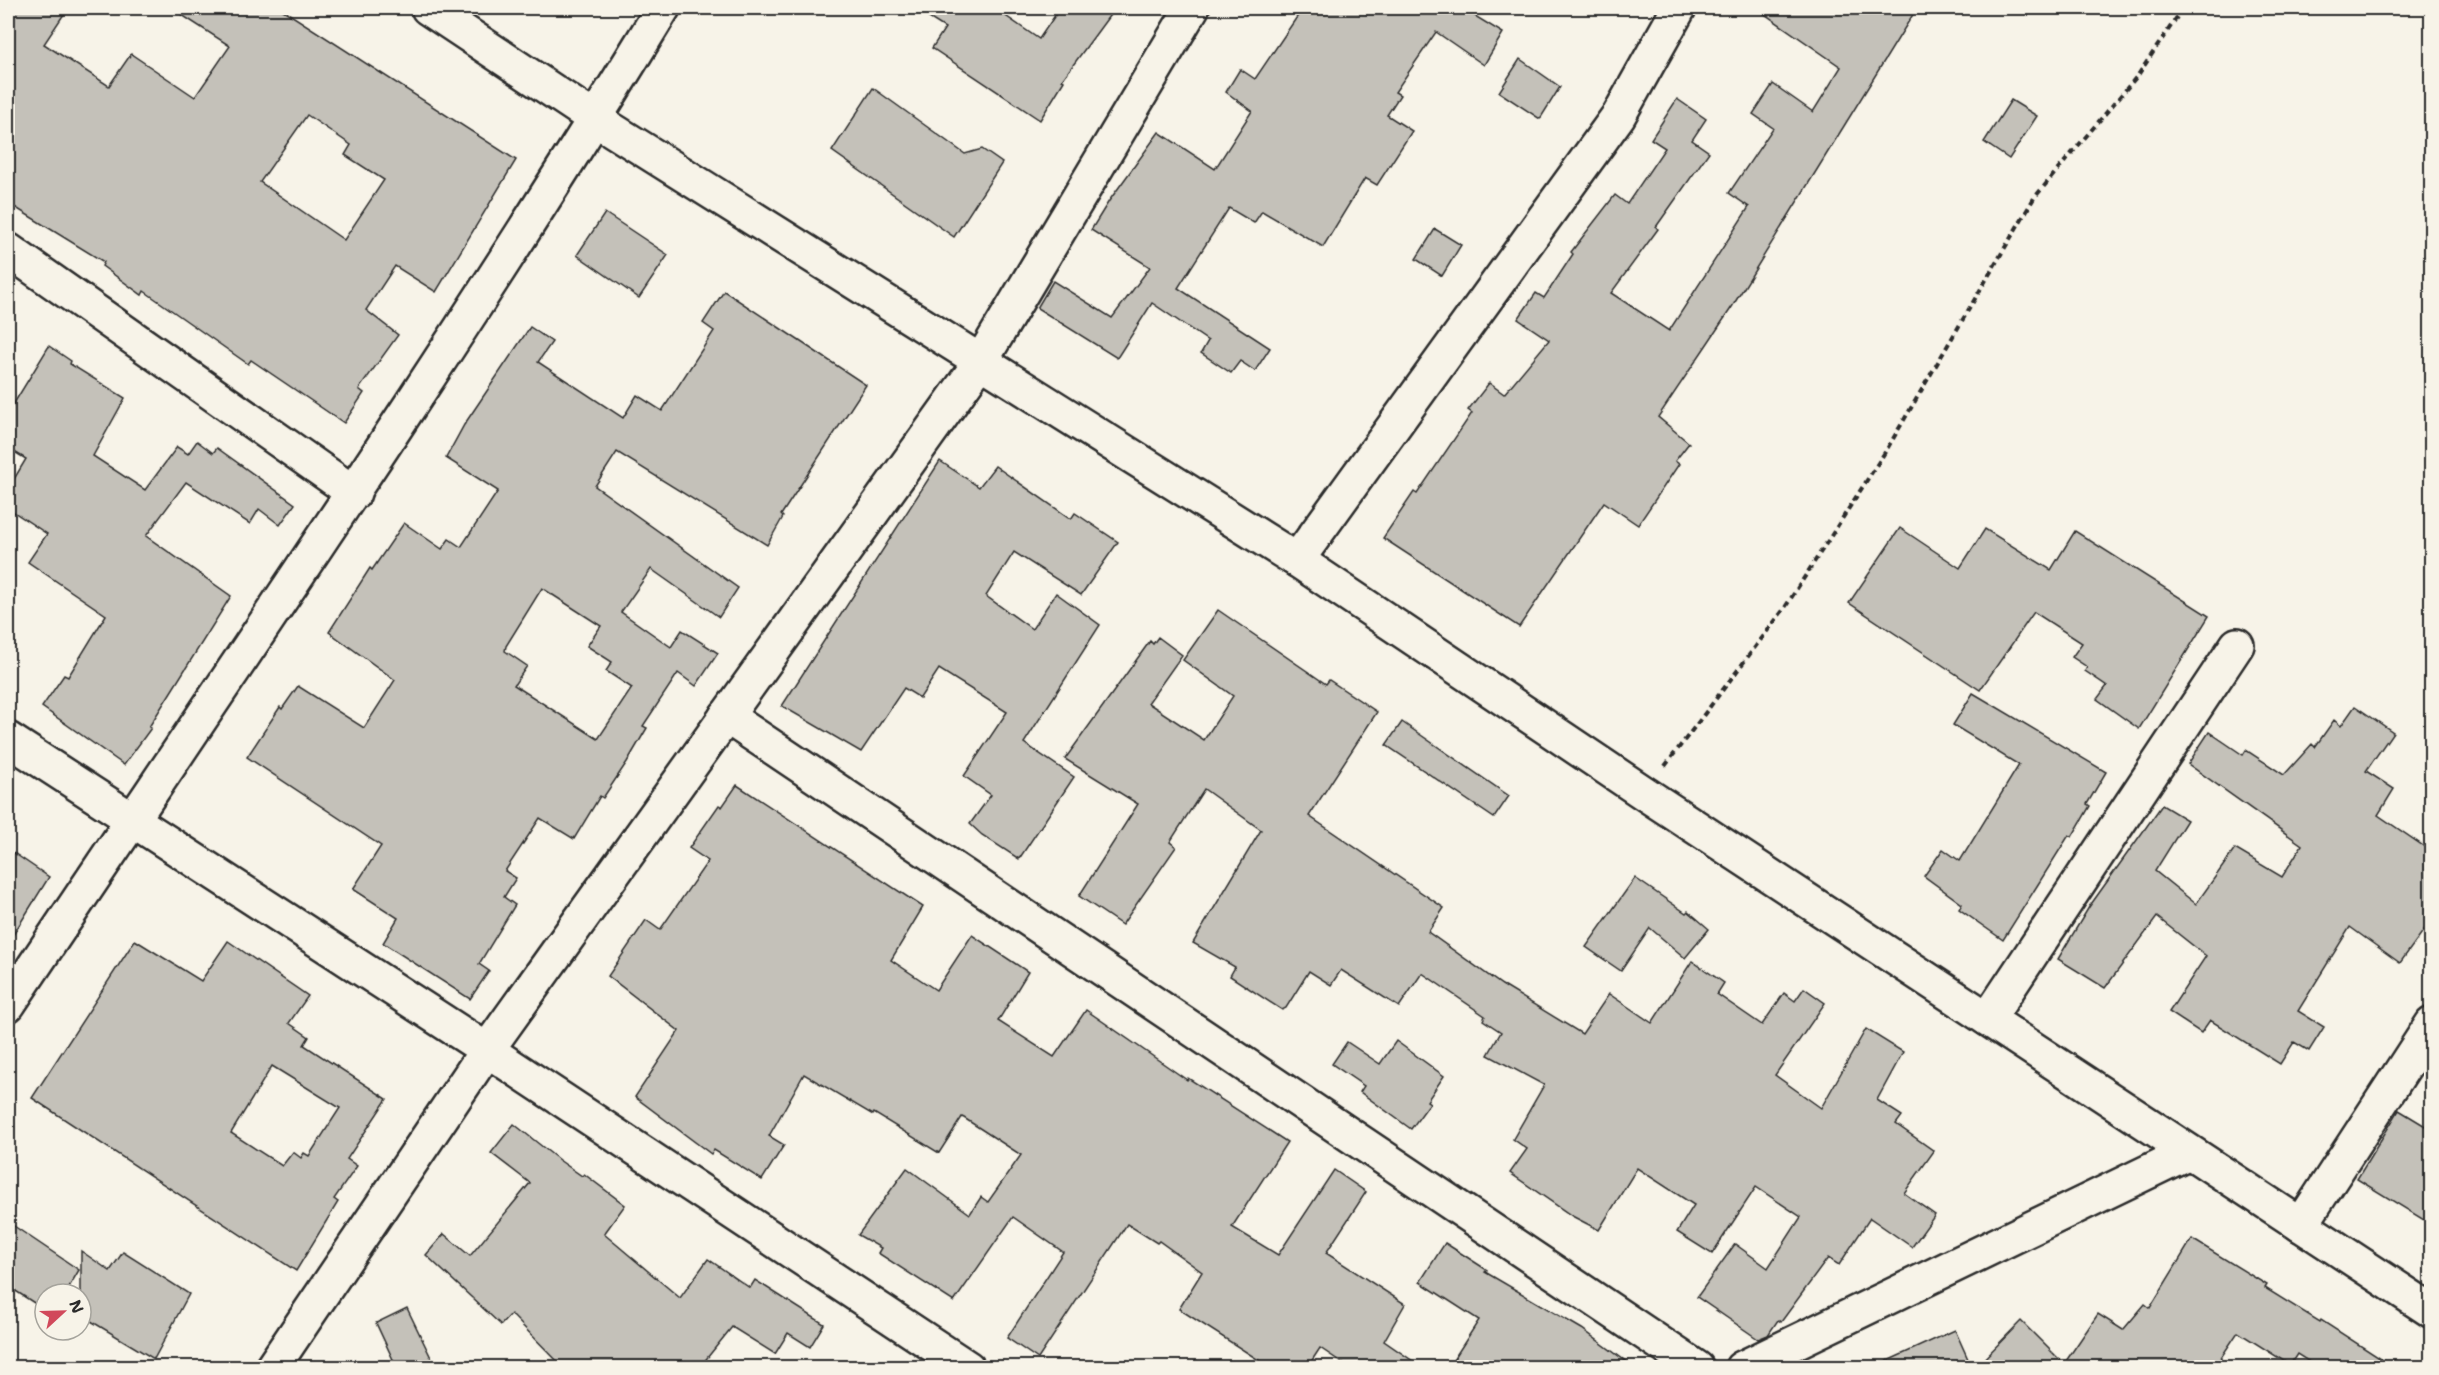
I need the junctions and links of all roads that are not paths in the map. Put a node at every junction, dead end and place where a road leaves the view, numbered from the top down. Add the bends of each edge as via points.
1 (428, 8) edge
2 (663, 8) edge
3 (1192, 8) edge
4 (1679, 8) edge
5 (595, 119) junction
6 (8, 250) edge
7 (981, 361) junction
8 (354, 493) junction
9 (1297, 560) junction
10 (2237, 645) dead end
11 (726, 716) junction
12 (8, 739) edge
13 (133, 819) junction
14 (8, 1005) edge
15 (1988, 1019) junction
16 (2432, 1024) edge
17 (487, 1050) junction
18 (2189, 1152) junction
19 (2301, 1225) junction
20 (2432, 1311) edge
21 (272, 1367) edge
22 (968, 1368) edge
23 (1697, 1368) edge
24 (1742, 1368) edge

1 - 5 street
2 - 5 street
3 - 7 street
4 - 9 street via 1619,115
5 - 7 street
5 - 8 street
6 - 8 street
7 - 9 street
7 - 11 street
8 - 13 street
9 - 15 street
10 - 15 street
11 - 17 street
11 - 23 street
12 - 13 street
13 - 14 street
13 - 17 street
15 - 18 street
16 - 19 street
17 - 21 street
17 - 22 street
18 - 19 street
18 - 24 street
19 - 20 street

